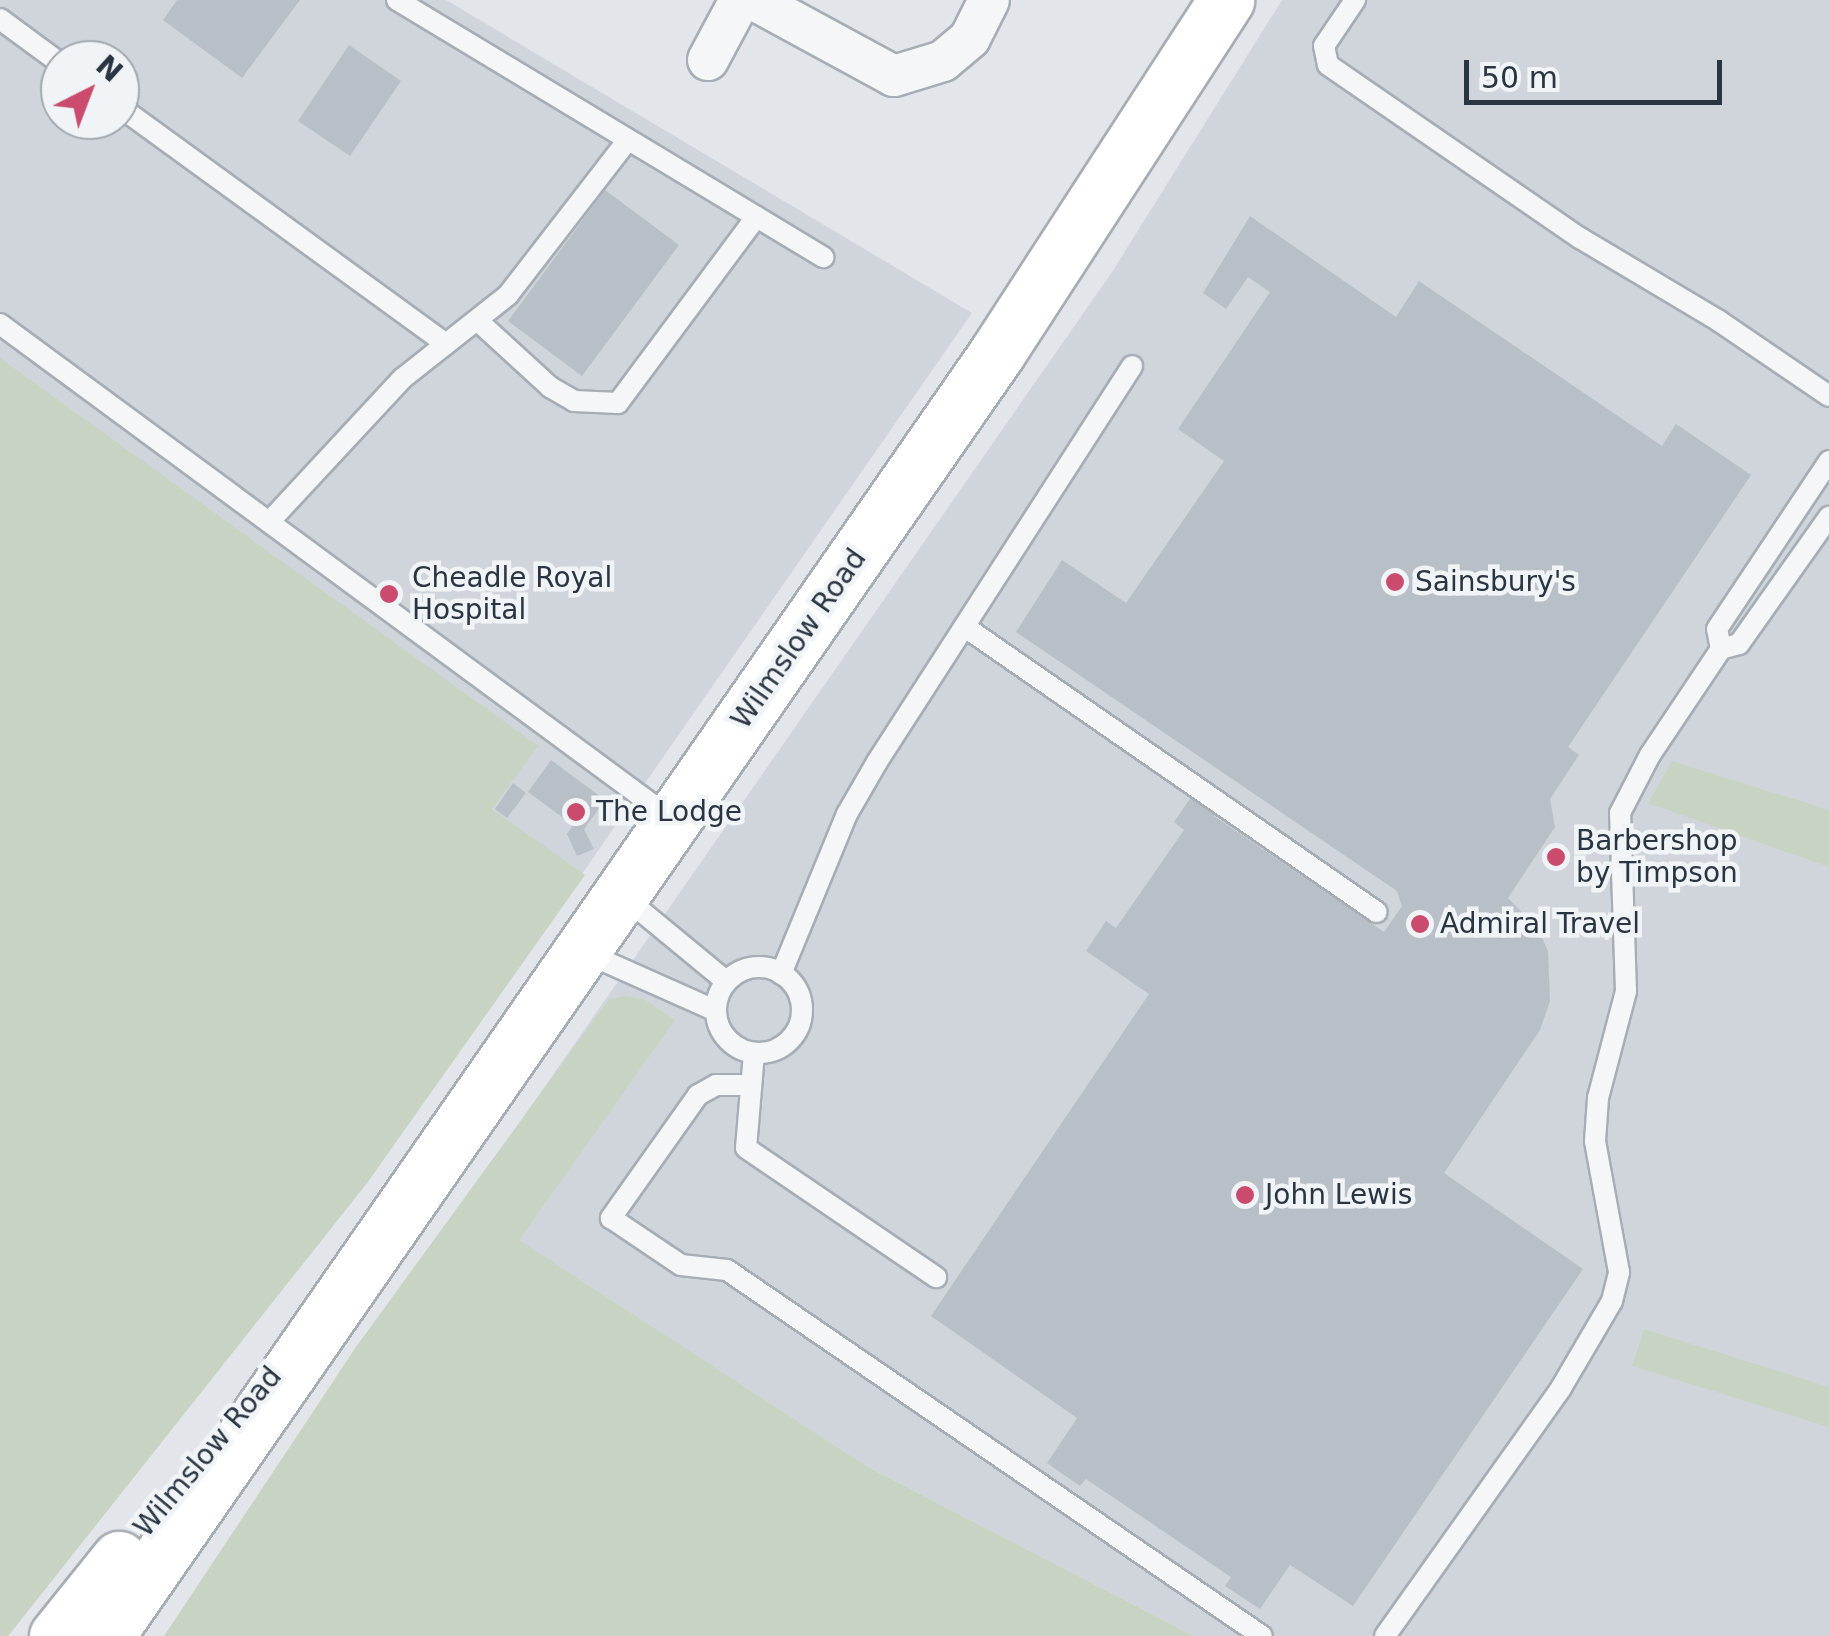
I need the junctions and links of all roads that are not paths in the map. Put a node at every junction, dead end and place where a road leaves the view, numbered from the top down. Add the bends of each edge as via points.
1 (397, 0) edge
2 (989, 0) edge
3 (1226, 0) edge
4 (1356, 0) edge
5 (755, 1) edge
6 (0, 19) edge
7 (40, 48) edge
8 (708, 60) dead end
9 (140, 122) edge
10 (628, 140) junction
11 (756, 217) junction
12 (823, 257) dead end
13 (478, 321) junction
14 (0, 324) edge
15 (446, 344) junction
16 (1132, 366) dead end
17 (1829, 396) edge
18 (1829, 461) edge
19 (1829, 517) edge
20 (270, 522) junction
21 (968, 628) junction
22 (1720, 649) junction
23 (674, 820) junction
24 (622, 895) junction
25 (1376, 912) dead end
26 (583, 952) junction
27 (781, 974) junction
28 (726, 981) junction
29 (716, 1010) junction
30 (754, 1053) junction
31 (747, 1085) junction
32 (361, 1269) junction
33 (936, 1278) dead end
34 (57, 1636) edge
35 (106, 1636) edge
36 (1262, 1636) edge
37 (1385, 1636) edge

1 - 10 lane
2 - 5 street via 970,38 943,61 894,76
3 - 23 main road, Wilmslow Road via 997,353
4 - 17 lane via 1324,46 1328,64 1580,238
5 - 8 street
6 - 7 lane
9 - 15 lane
10 - 11 lane
10 - 13 lane via 536,264
11 - 12 lane
11 - 13 lane via 618,403 574,401 550,387
13 - 15 lane
14 - 20 lane
15 - 20 lane via 356,424
16 - 21 lane
18 - 22 lane via 1717,629
19 - 22 lane via 1738,644
20 - 23 lane
21 - 25 lane
21 - 27 lane via 847,814
22 - 37 lane via 1620,813 1626,990 1598,1098 1595,1141 1619,1272 1612,1301 1561,1388
23 - 24 main road, Wilmslow Road
24 - 26 main road, Wilmslow Road
24 - 28 lane
26 - 29 lane
26 - 32 main road, Wilmslow Road
27 - 28 lane via 752,968
27 - 30 lane via 800,999 800,1021 778,1048
28 - 29 lane
29 - 30 lane via 722,1032
30 - 31 lane
31 - 33 lane via 746,1148
31 - 36 lane via 716,1085 698,1095 612,1218 681,1265 727,1270
32 - 34 main road, Wilmslow Road
32 - 35 main road, Wilmslow Road

